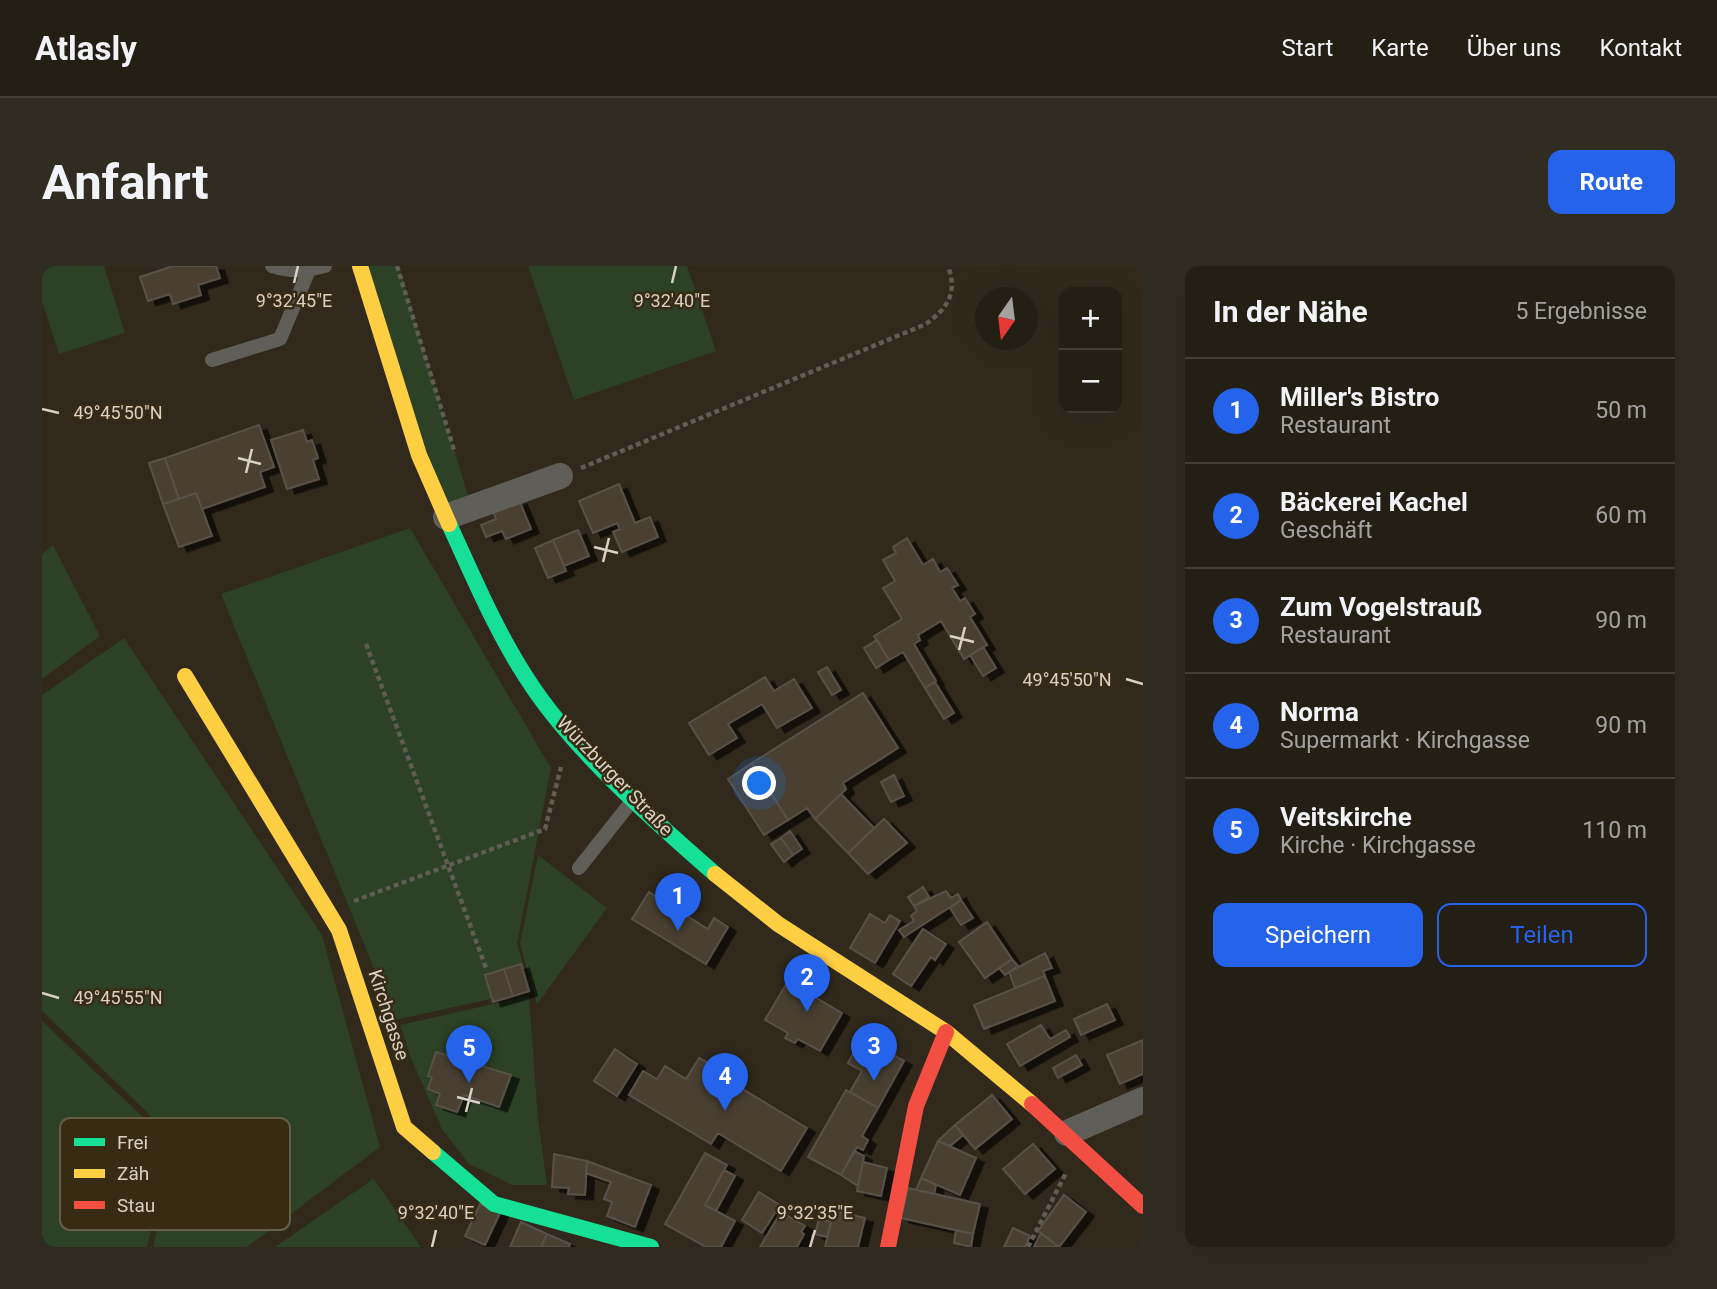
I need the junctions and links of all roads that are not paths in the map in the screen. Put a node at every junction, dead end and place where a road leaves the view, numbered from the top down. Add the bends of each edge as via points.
1 (272, 266) edge
2 (325, 266) edge
3 (360, 266) edge
4 (309, 271) junction
5 (212, 359) dead end
6 (560, 476) road end
7 (446, 517) junction
8 (185, 676) dead end
9 (633, 800) junction
10 (579, 868) dead end
11 (946, 1032) junction
12 (1143, 1100) edge
13 (1074, 1139) junction
14 (1143, 1206) edge
15 (651, 1247) edge
16 (888, 1247) edge

1 - 4 lane
2 - 4 lane
3 - 7 main road, Würzburger Straße via 402,406
4 - 5 lane via 280,339
6 - 7 street
7 - 9 main road, Würzburger Straße via 484,601 527,679
8 - 15 main road, Kirchgasse via 339,930 404,1127 494,1204
9 - 10 lane
9 - 11 main road, Würzburger Straße via 778,924
11 - 13 main road, Würzburger Straße
11 - 16 main road via 916,1106
12 - 13 street
13 - 14 main road, Würzburger Straße

